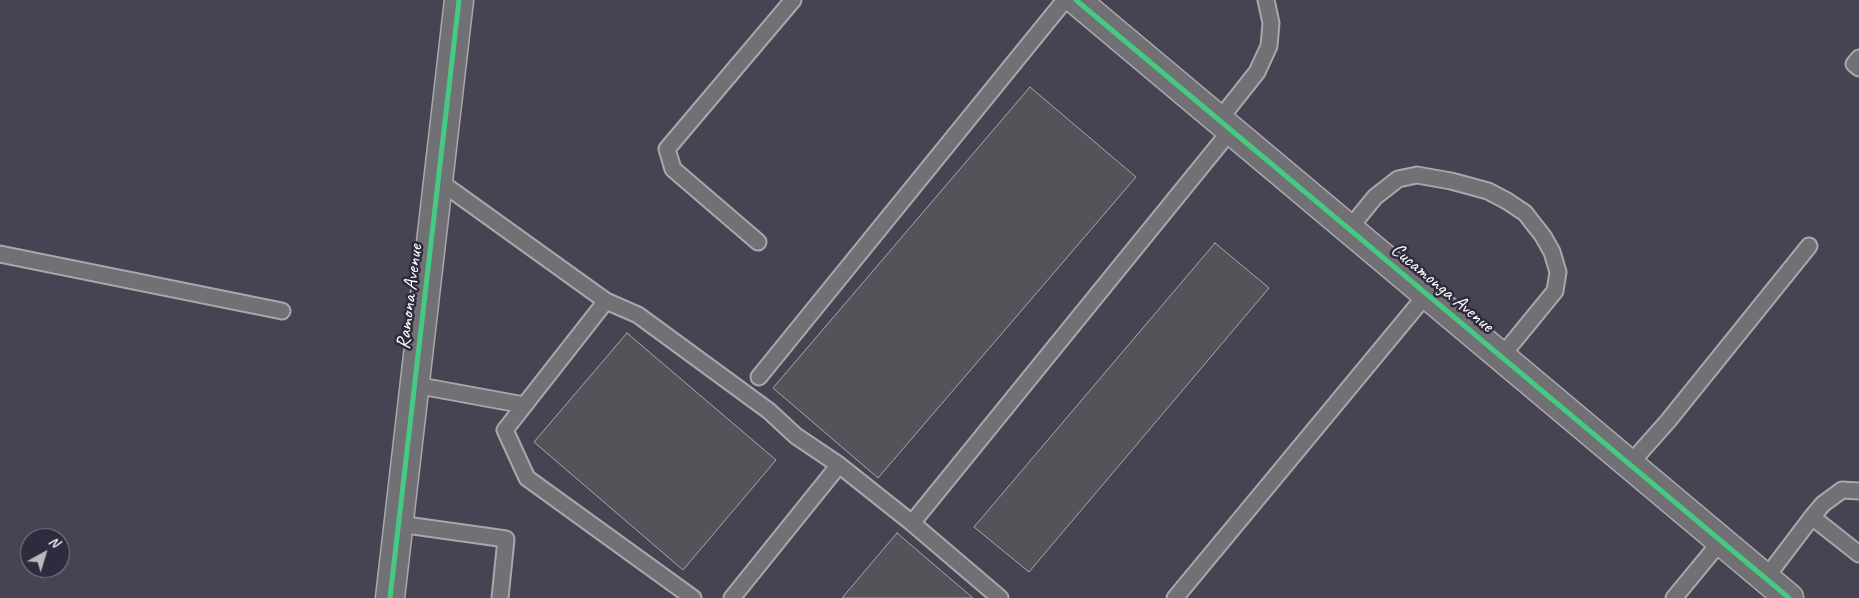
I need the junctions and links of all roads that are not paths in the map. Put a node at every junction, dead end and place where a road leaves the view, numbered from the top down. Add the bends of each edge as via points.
1 (459, 0) edge
2 (793, 0) edge
3 (1064, 0) edge
4 (1076, 0) edge
5 (1266, 0) edge
6 (1859, 58) edge
7 (1859, 68) edge
8 (1225, 125) junction
9 (439, 181) junction
10 (1349, 230) junction
11 (758, 242) dead end
12 (1809, 246) dead end
13 (0, 254) edge
14 (1426, 294) junction
15 (606, 301) junction
16 (282, 311) dead end
17 (1501, 358) junction
18 (759, 377) dead end
19 (415, 385) junction
20 (524, 405) junction
21 (839, 465) junction
22 (1629, 465) junction
23 (1859, 491) edge
24 (1812, 517) junction
25 (399, 524) junction
26 (912, 524) junction
27 (1721, 541) junction
28 (1859, 554) edge
29 (1765, 579) junction
30 (390, 598) edge
31 (500, 598) edge
32 (693, 598) edge
33 (732, 598) edge
34 (1000, 598) edge
35 (1174, 598) edge
36 (1674, 598) edge
37 (1788, 598) edge

1 - 9 street, Ramona Avenue
2 - 11 lane via 667,149 673,169
3 - 18 lane
4 - 8 street, Cucamonga Avenue
5 - 8 lane via 1271,23 1269,46
6 - 7 lane via 1854,64
8 - 10 street, Cucamonga Avenue
8 - 26 lane
9 - 15 lane
9 - 19 street, Ramona Avenue
10 - 14 street, Cucamonga Avenue
10 - 17 lane via 1375,197 1398,179 1417,175 1488,191 1526,213 1552,252 1558,272 1554,291
12 - 22 lane via 1668,422
13 - 16 lane
14 - 17 street, Cucamonga Avenue
14 - 35 lane
15 - 20 lane
15 - 21 lane via 638,315
17 - 22 street, Cucamonga Avenue
19 - 20 lane
19 - 25 street, Ramona Avenue
20 - 32 lane via 505,430 527,478
21 - 26 lane
21 - 33 lane
22 - 27 street, Cucamonga Avenue
23 - 24 lane via 1842,490
24 - 28 lane
24 - 29 lane
25 - 30 street, Ramona Avenue
25 - 31 lane via 506,539
26 - 34 lane
27 - 29 street, Cucamonga Avenue
27 - 36 lane
29 - 37 street, Cucamonga Avenue

